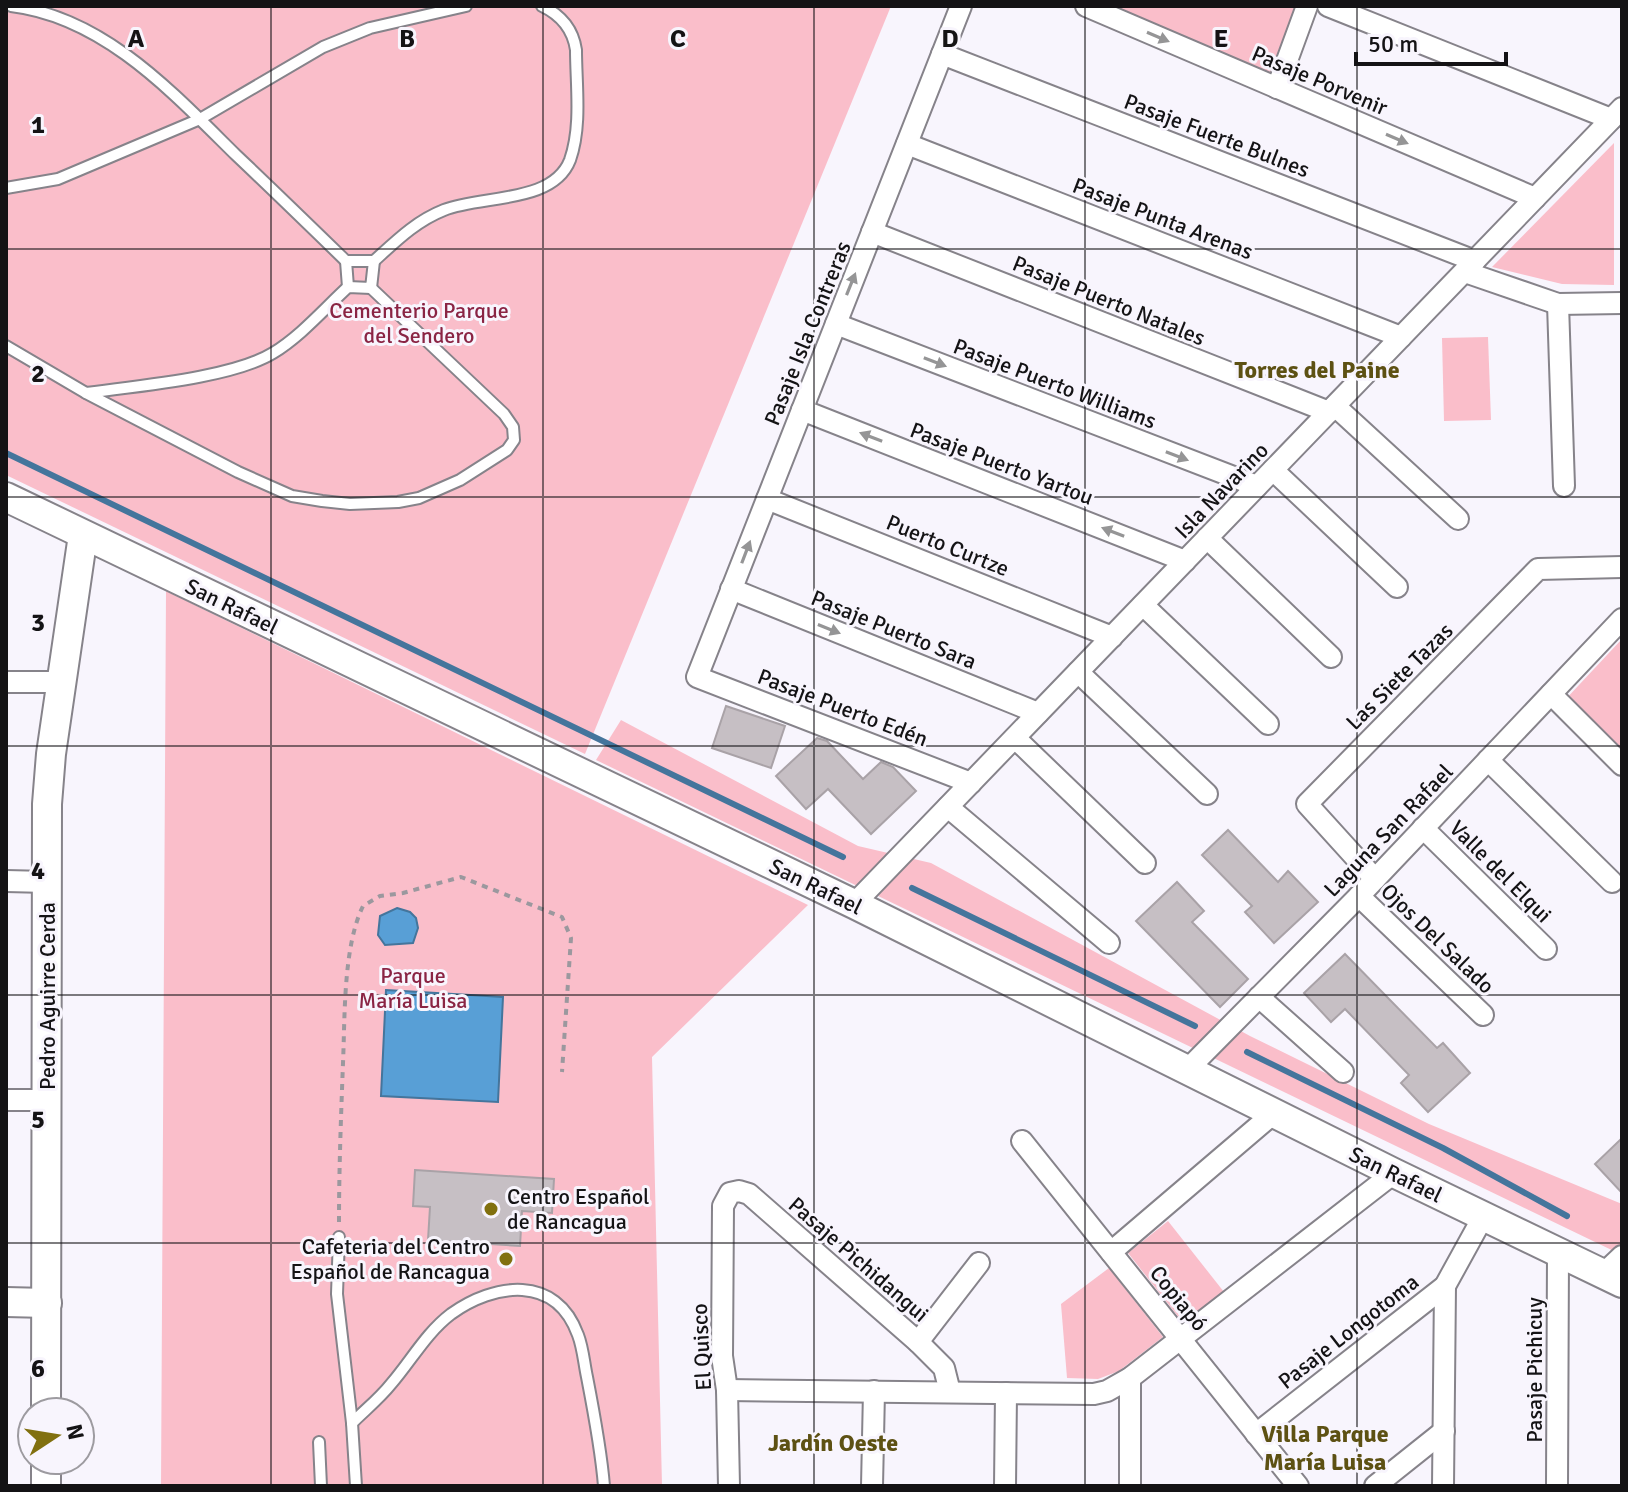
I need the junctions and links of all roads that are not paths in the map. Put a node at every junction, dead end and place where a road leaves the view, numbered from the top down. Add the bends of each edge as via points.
1 (11, 6) edge
2 (466, 6) edge
3 (542, 6) edge
4 (961, 6) edge
5 (1086, 6) edge
6 (1307, 6) edge
7 (1328, 6) edge
8 (942, 54) junction
9 (1277, 88) junction
10 (1617, 114) edge
11 (200, 119) junction
12 (907, 144) junction
13 (6, 188) edge
14 (1535, 198) junction
15 (872, 232) junction
16 (346, 261) junction
17 (374, 261) junction
18 (1470, 266) junction
19 (348, 287) junction
20 (371, 288) junction
21 (1622, 303) edge
22 (1558, 304) junction
23 (836, 324) junction
24 (1401, 337) junction
25 (6, 346) edge
26 (86, 393) junction
27 (1332, 409) junction
28 (802, 410) junction
29 (1273, 470) junction
30 (1257, 486) junction
31 (1564, 486) dead end
32 (6, 497) edge
33 (767, 499) junction
34 (1458, 519) dead end
35 (83, 535) junction
36 (1207, 538) junction
37 (1185, 561) junction
38 (1622, 567) edge
39 (1397, 587) dead end
40 (731, 589) junction
41 (1143, 605) junction
42 (1622, 619) edge
43 (1112, 637) junction
44 (1331, 657) dead end
45 (1078, 672) junction
46 (697, 677) joint
47 (6, 682) edge
48 (61, 682) junction
49 (1551, 694) junction
50 (1038, 713) junction
51 (1268, 724) dead end
52 (1015, 738) junction
53 (1488, 760) junction
54 (1622, 765) edge
55 (971, 783) junction
56 (1207, 794) dead end
57 (948, 807) junction
58 (1423, 828) junction
59 (1145, 863) dead end
60 (1375, 879) junction
61 (6, 881) edge
62 (47, 882) junction
63 (1612, 882) dead end
64 (1359, 896) junction
65 (854, 904) junction
66 (1109, 943) dead end
67 (1546, 949) dead end
68 (1259, 997) junction
69 (1483, 1015) dead end
70 (1186, 1071) junction
71 (1343, 1072) dead end
72 (6, 1100) edge
73 (47, 1100) junction
74 (1274, 1113) junction
75 (1022, 1141) dead end
76 (1394, 1173) junction
77 (723, 1206) joint
78 (1483, 1217) junction
79 (339, 1237) road end
80 (1111, 1252) junction
81 (1558, 1254) junction
82 (979, 1263) dead end
83 (1616, 1271) edge
84 (1445, 1286) junction
85 (6, 1302) edge
86 (47, 1303) junction
87 (1181, 1339) junction
88 (918, 1342) junction
89 (1130, 1378) junction
90 (727, 1390) junction
91 (874, 1391) junction
92 (950, 1392) junction
93 (1006, 1393) junction
94 (46, 1396) edge
95 (352, 1423) junction
96 (1444, 1431) junction
97 (1256, 1434) junction
98 (319, 1442) dead end
99 (321, 1486) edge
100 (356, 1486) edge
101 (604, 1486) edge
102 (729, 1486) edge
103 (872, 1486) edge
104 (1005, 1486) edge
105 (1130, 1486) edge
106 (1298, 1486) edge
107 (1375, 1486) edge
108 (1443, 1486) edge
109 (1557, 1486) edge

1 - 11 lane via 58,18 99,38 137,63
2 - 11 lane via 370,28 323,47
3 - 17 lane via 567,26 576,50 576,132 566,168 538,190 443,210 403,234
4 - 8 street, Pasaje Isla Contreras
5 -> 9 street, Pasaje Porvenir
6 - 9 street
7 - 10 street
8 - 12 street, Pasaje Isla Contreras
8 - 18 street, Pasaje Fuerte Bulnes
9 -> 14 street, Pasaje Porvenir
10 - 14 street, Isla Navarino
11 - 13 lane via 58,179
11 - 16 lane
12 - 15 street, Pasaje Isla Contreras
12 - 24 street, Pasaje Punta Arenas
14 - 18 street, Isla Navarino
23 -> 15 street, Pasaje Isla Contreras
15 - 27 street, Pasaje Puerto Natales
16 - 17 lane
16 - 19 lane
17 - 20 lane
18 - 22 street, Pasaje Fuerte Bulnes
18 - 24 street, Isla Navarino
19 - 20 lane
19 - 26 lane via 271,354 202,375
20 - 26 lane via 513,427 514,440 507,450 419,498 350,504 292,496
21 - 22 street, Pasaje Fuerte Bulnes
22 - 31 street
23 - 28 street, Pasaje Isla Contreras
23 -> 30 street, Pasaje Puerto Williams
24 - 27 street, Isla Navarino
25 - 26 lane
27 - 29 street, Isla Navarino
27 - 34 street
28 - 33 street, Pasaje Isla Contreras
37 -> 28 street, Pasaje Puerto Yartou
29 - 30 street, Isla Navarino
29 - 39 street
30 - 36 street, Isla Navarino
32 - 35 street, San Rafael
40 -> 33 street, Pasaje Isla Contreras
33 - 43 street, Puerto Curtze
35 - 48 street, Pedro Aguirre Cerda
35 - 65 street, San Rafael
36 - 37 street, Isla Navarino
36 - 44 street
37 - 41 street, Isla Navarino
38 - 60 street, Las Siete Tazas via 1538,569 1307,804
40 - 46 street, Pasaje Isla Contreras
40 -> 50 street, Pasaje Puerto Sara
41 - 43 street, Isla Navarino
41 - 51 street
42 - 49 street, Laguna San Rafael
43 - 45 street, Isla Navarino
45 - 50 street, Isla Navarino
45 - 56 street
46 - 55 street, Pasaje Puerto Edén
47 - 48 street
48 - 62 street, Pedro Aguirre Cerda via 49,775
49 - 53 street, Laguna San Rafael
49 - 54 street
50 - 52 street, Isla Navarino
52 - 55 street, Isla Navarino
52 - 59 street
53 - 58 street, Laguna San Rafael
53 - 63 street
55 - 57 street, Isla Navarino
57 - 65 street, Isla Navarino
57 - 66 street
58 - 60 street, Laguna San Rafael
58 - 67 street, Valle del Elqui
60 - 64 street, Laguna San Rafael
61 - 62 street
62 - 73 street, Pedro Aguirre Cerda
64 - 68 street, Laguna San Rafael
64 - 69 street, Ojos Del Salado
65 - 70 street, San Rafael
68 - 70 street, Laguna San Rafael
68 - 71 street
70 - 74 street, San Rafael
72 - 73 street
73 - 86 street, Pedro Aguirre Cerda
74 - 76 street, San Rafael
74 - 80 street
75 - 80 street, Copiapó
76 - 78 street, San Rafael
76 - 87 street
77 - 88 street, Pasaje Pichidangui via 730,1193 749,1194
77 - 90 street, El Quisco via 722,1365
78 - 81 street, San Rafael
78 - 84 street, Pasaje Longotoma
79 - 95 lane via 337,1294
80 - 87 street, Copiapó
81 - 83 street, San Rafael
81 - 109 street, Pasaje Pichicuy
82 - 88 street
84 - 96 street
84 - 97 street, Pasaje Longotoma
85 - 86 street
86 - 94 street, Pedro Aguirre Cerda
87 - 89 street
87 - 97 street, Copiapó
88 - 92 street, Pasaje Pichidangui via 944,1368
89 - 93 street via 1094,1394
89 - 105 street
90 - 91 street
90 - 102 street, El Quisco
91 - 92 street
91 - 103 street
92 - 93 street
93 - 104 street
95 - 100 lane
95 - 101 lane via 450,1315 507,1289 533,1290 567,1315 578,1334
96 - 107 street
96 - 108 street
97 - 106 street, Copiapó
98 - 99 lane

